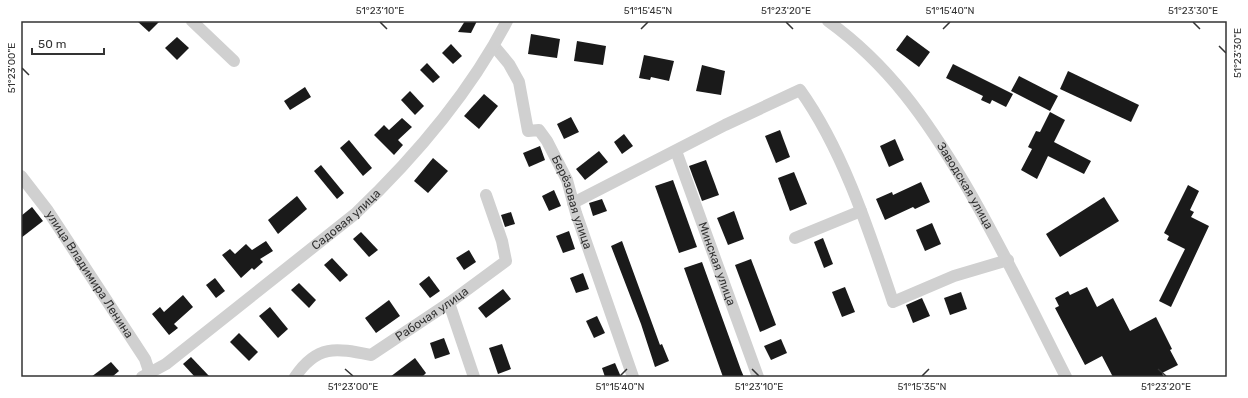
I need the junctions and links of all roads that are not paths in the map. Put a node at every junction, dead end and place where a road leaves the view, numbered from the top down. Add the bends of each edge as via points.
1 (192, 21) edge
2 (507, 21) edge
3 (828, 21) edge
4 (494, 46) junction
5 (234, 61) dead end
6 (676, 151) junction
7 (21, 176) edge
8 (25, 191) edge
9 (486, 195) dead end
10 (573, 203) junction
11 (860, 211) junction
12 (795, 238) dead end
13 (1008, 260) junction
14 (449, 303) junction
15 (148, 376) edge
16 (295, 377) edge
17 (474, 377) edge
18 (633, 377) edge
19 (758, 377) edge
20 (1066, 377) edge

1 - 5 street
2 - 4 street, Садовая улица
3 - 13 street, Заводская улица via 871,56 922,115
4 - 10 street, Берёзовая улица via 509,64 519,82 528,131 539,130 547,141 567,180
4 - 15 street, Садовая улица via 442,122 374,196 355,214
6 - 10 street
6 - 11 street via 800,90 816,112 842,164
6 - 19 street, Минская улица
7 - 8 street, улица Владимира Ленина
8 - 15 street, улица Владимира Ленина via 48,211 145,359
9 - 14 street, Рабочая улица via 506,261
10 - 18 street, Берёзовая улица
11 - 12 street
11 - 13 street via 893,302 954,276
13 - 20 street, Заводская улица
14 - 16 street, Рабочая улица via 371,355 345,350 322,352 305,363
14 - 17 street

